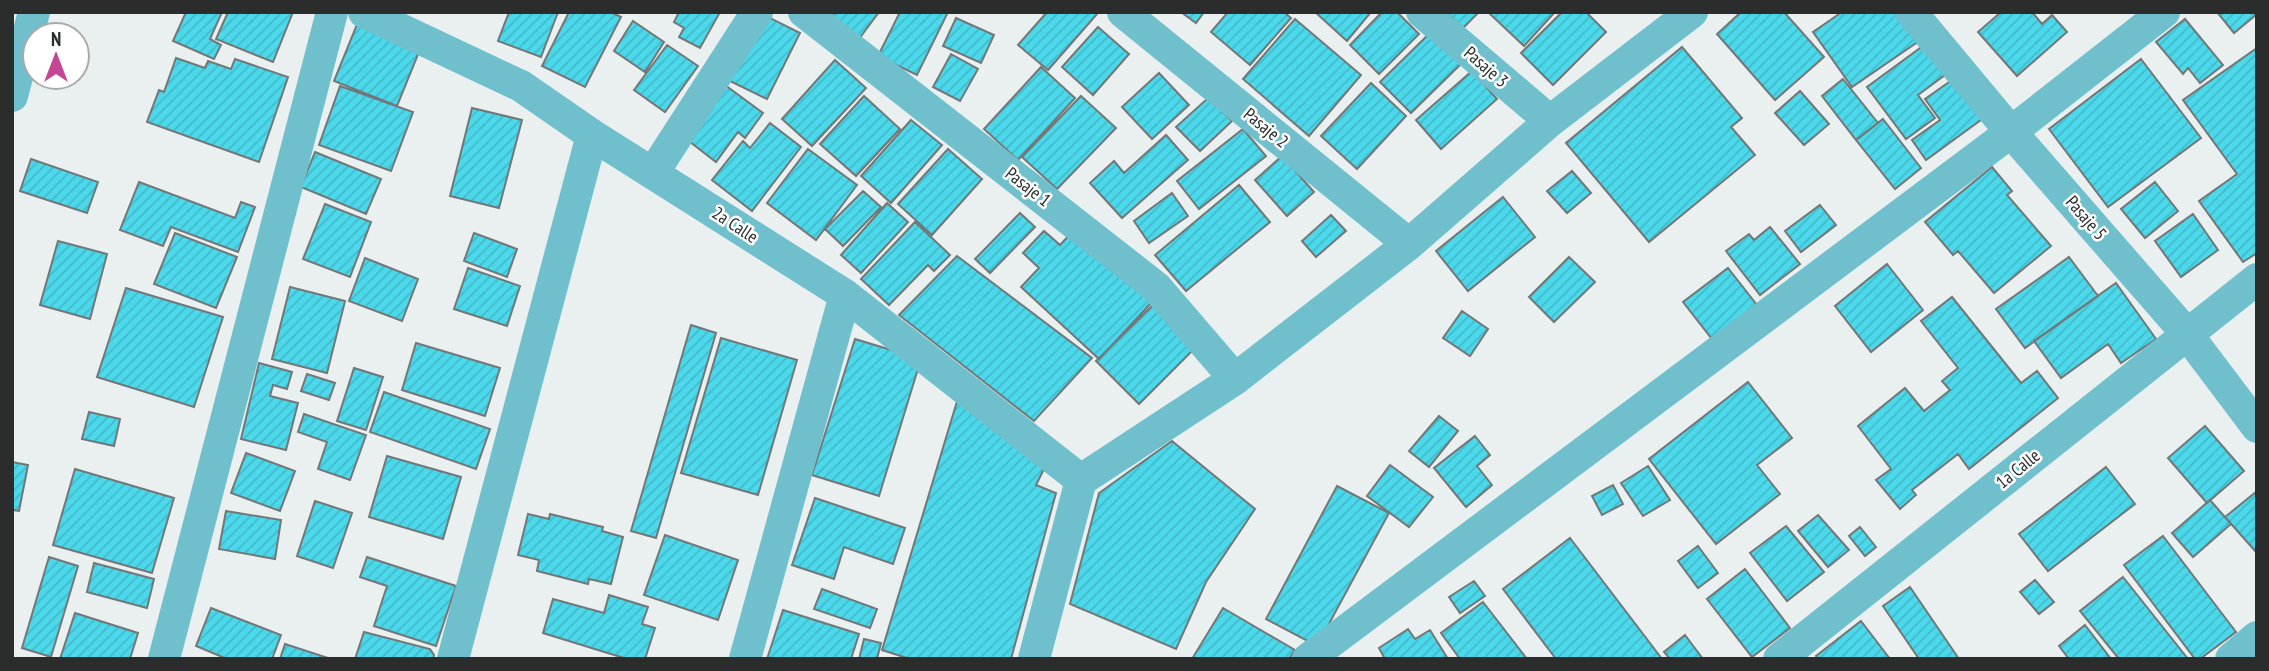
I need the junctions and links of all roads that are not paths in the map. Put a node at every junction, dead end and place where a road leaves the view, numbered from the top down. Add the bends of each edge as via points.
1 (34, 12) edge
2 (332, 12) edge
3 (364, 12) edge
4 (757, 12) edge
5 (804, 12) edge
6 (1123, 12) edge
7 (1422, 12) edge
8 (1911, 12) edge
9 (2164, 12) edge
10 (1688, 13) edge
11 (12, 96) edge
12 (1550, 121) junction
13 (2011, 132) junction
14 (592, 135) junction
15 (653, 173) junction
16 (1409, 244) junction
17 (2257, 279) edge
18 (845, 295) junction
19 (2187, 334) junction
20 (1235, 379) junction
21 (2257, 427) edge
22 (1080, 480) junction
23 (2257, 638) edge
24 (164, 659) edge
25 (453, 659) edge
26 (745, 659) edge
27 (1034, 659) edge
28 (1308, 659) edge
29 (1779, 659) edge
30 (2231, 659) edge

1 - 11 street
2 - 24 street
3 - 14 street, 2a Calle via 521,86
4 - 15 street
5 - 20 street, Pasaje 1 via 1156,287
6 - 16 street, Pasaje 2
7 - 12 street, Pasaje 3
8 - 13 street, Pasaje 5
9 - 13 street
10 - 12 street
12 - 16 street
13 - 19 street, Pasaje 5
13 - 28 street
14 - 15 street, 2a Calle
14 - 25 street
15 - 18 street, 2a Calle
16 - 20 street
17 - 19 street, 1a Calle
18 - 22 street, 2a Calle
18 - 26 street
19 - 21 street, Pasaje 5
19 - 29 street, 1a Calle
20 - 22 street
22 - 27 street
23 - 30 street

